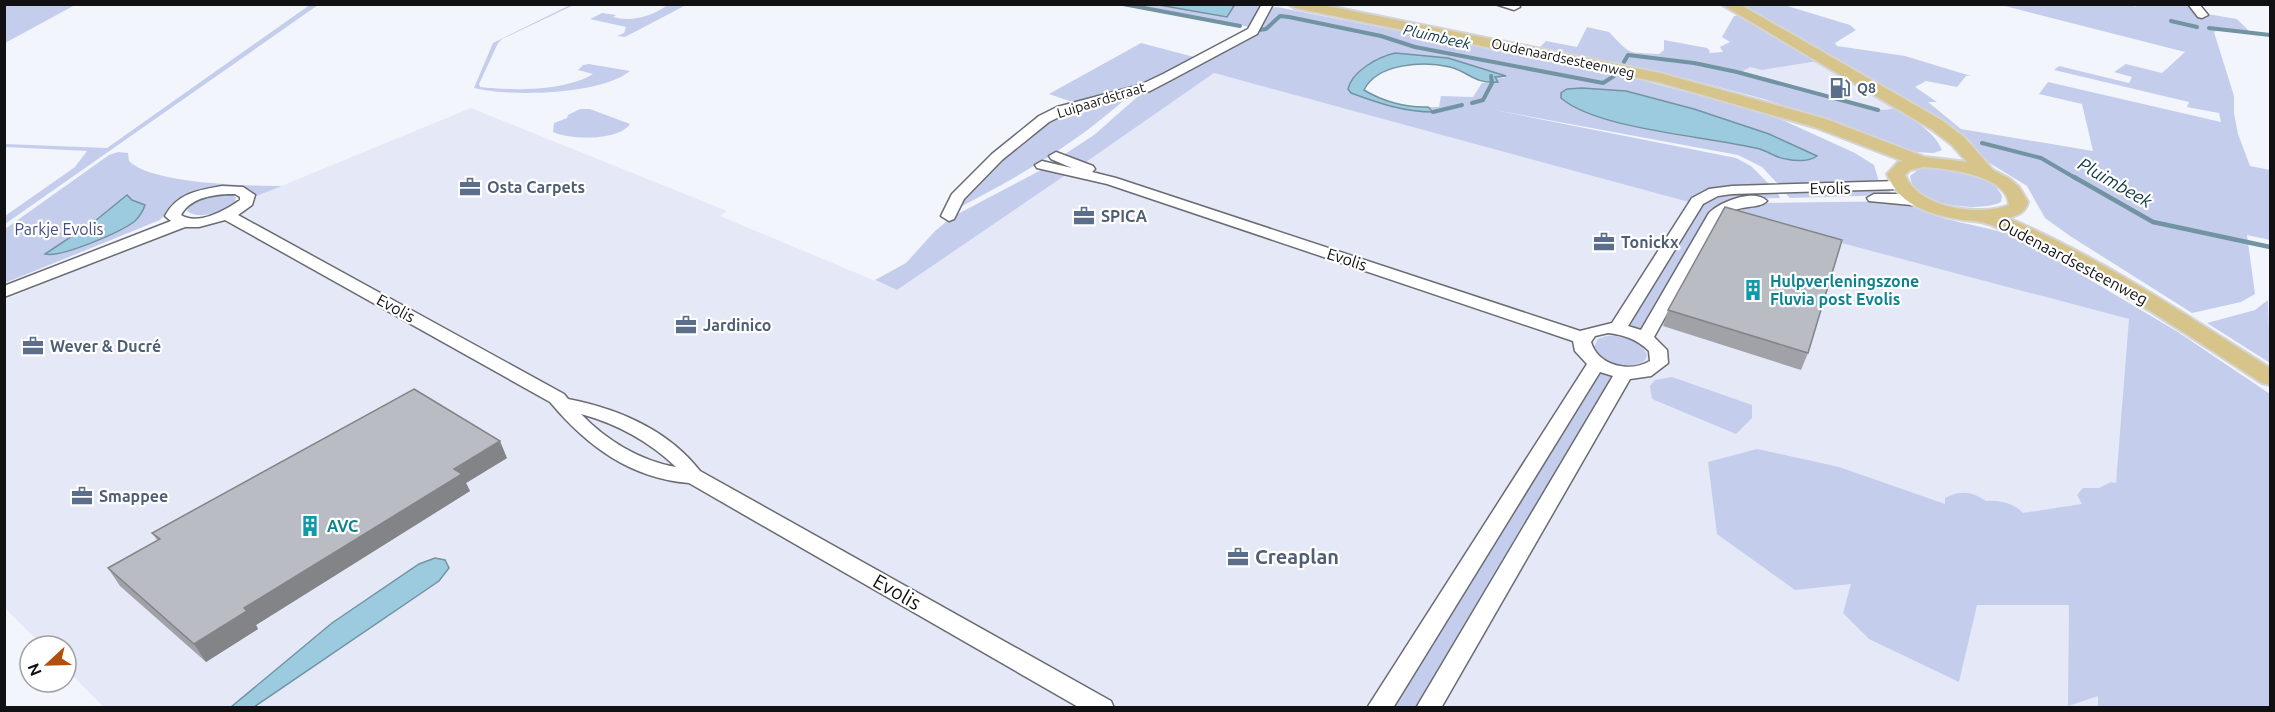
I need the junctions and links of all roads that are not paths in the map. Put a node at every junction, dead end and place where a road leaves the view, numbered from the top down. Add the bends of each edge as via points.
1 (1268, 4) edge
2 (1294, 4) edge
3 (1500, 4) edge
4 (1728, 4) edge
5 (2193, 4) edge
6 (1514, 8) dead end
7 (2202, 15) dead end
8 (1793, 117) junction
9 (1946, 132) junction
10 (1056, 156) dead end
11 (1933, 162) junction
12 (1042, 165) dead end
13 (1987, 174) junction
14 (1898, 179) junction
15 (1111, 181) junction
16 (1922, 201) junction
17 (2017, 208) junction
18 (227, 215) junction
19 (949, 216) dead end
20 (1987, 216) junction
21 (178, 219) junction
22 (4, 285) edge
23 (4, 292) edge
24 (2158, 307) junction
25 (1617, 329) junction
26 (1583, 338) junction
27 (1645, 338) junction
28 (1596, 363) junction
29 (1624, 373) junction
30 (2271, 378) edge
31 (563, 405) junction
32 (693, 476) junction
33 (1102, 708) edge
34 (1379, 708) edge
35 (1428, 708) edge

1 - 19 street, Luipaardstraat via 1253,31 1167,77 1145,88 1062,110 1044,119 997,157 957,197
2 - 8 main road, Oudenaardsesteenweg via 1626,70
3 - 6 street
4 - 9 main road
5 - 7 street
8 - 11 main road, Oudenaardsesteenweg
8 - 14 main road, Oudenaardsesteenweg via 1866,153
9 - 11 main road via 1953,155
9 - 13 main road
10 - 15 street, Evolis
11 - 13 main road, Oudenaardsesteenweg
11 - 14 main road via 1904,166
12 - 15 street, Evolis
13 - 17 main road via 2011,188 2019,202
14 - 16 main road, Oudenaardsesteenweg
14 - 25 street, Evolis via 1707,195 1697,201
15 - 26 street, Evolis
16 - 20 main road, Oudenaardsesteenweg via 1954,212
16 - 27 street, Evolis via 1743,201 1725,206 1706,228
17 - 20 main road
17 - 24 main road, Oudenaardsesteenweg
18 - 21 street via 198,222
18 - 21 street via 247,202 248,195 238,190 204,194 175,209
18 - 31 street, Evolis via 557,398
20 - 24 main road, Oudenaardsesteenweg via 2029,234
21 - 22 street
21 - 23 street
24 - 30 main road, Oudenaardsesteenweg
25 - 26 street via 1600,329
25 - 27 street
26 - 28 street via 1583,351
27 - 29 street via 1658,350 1659,363 1646,372
28 - 29 street
28 - 34 street
29 - 35 street
31 - 32 street, Evolis via 632,427 657,441
31 - 32 street, Evolis via 596,438 630,458 677,476
32 - 33 street, Evolis

